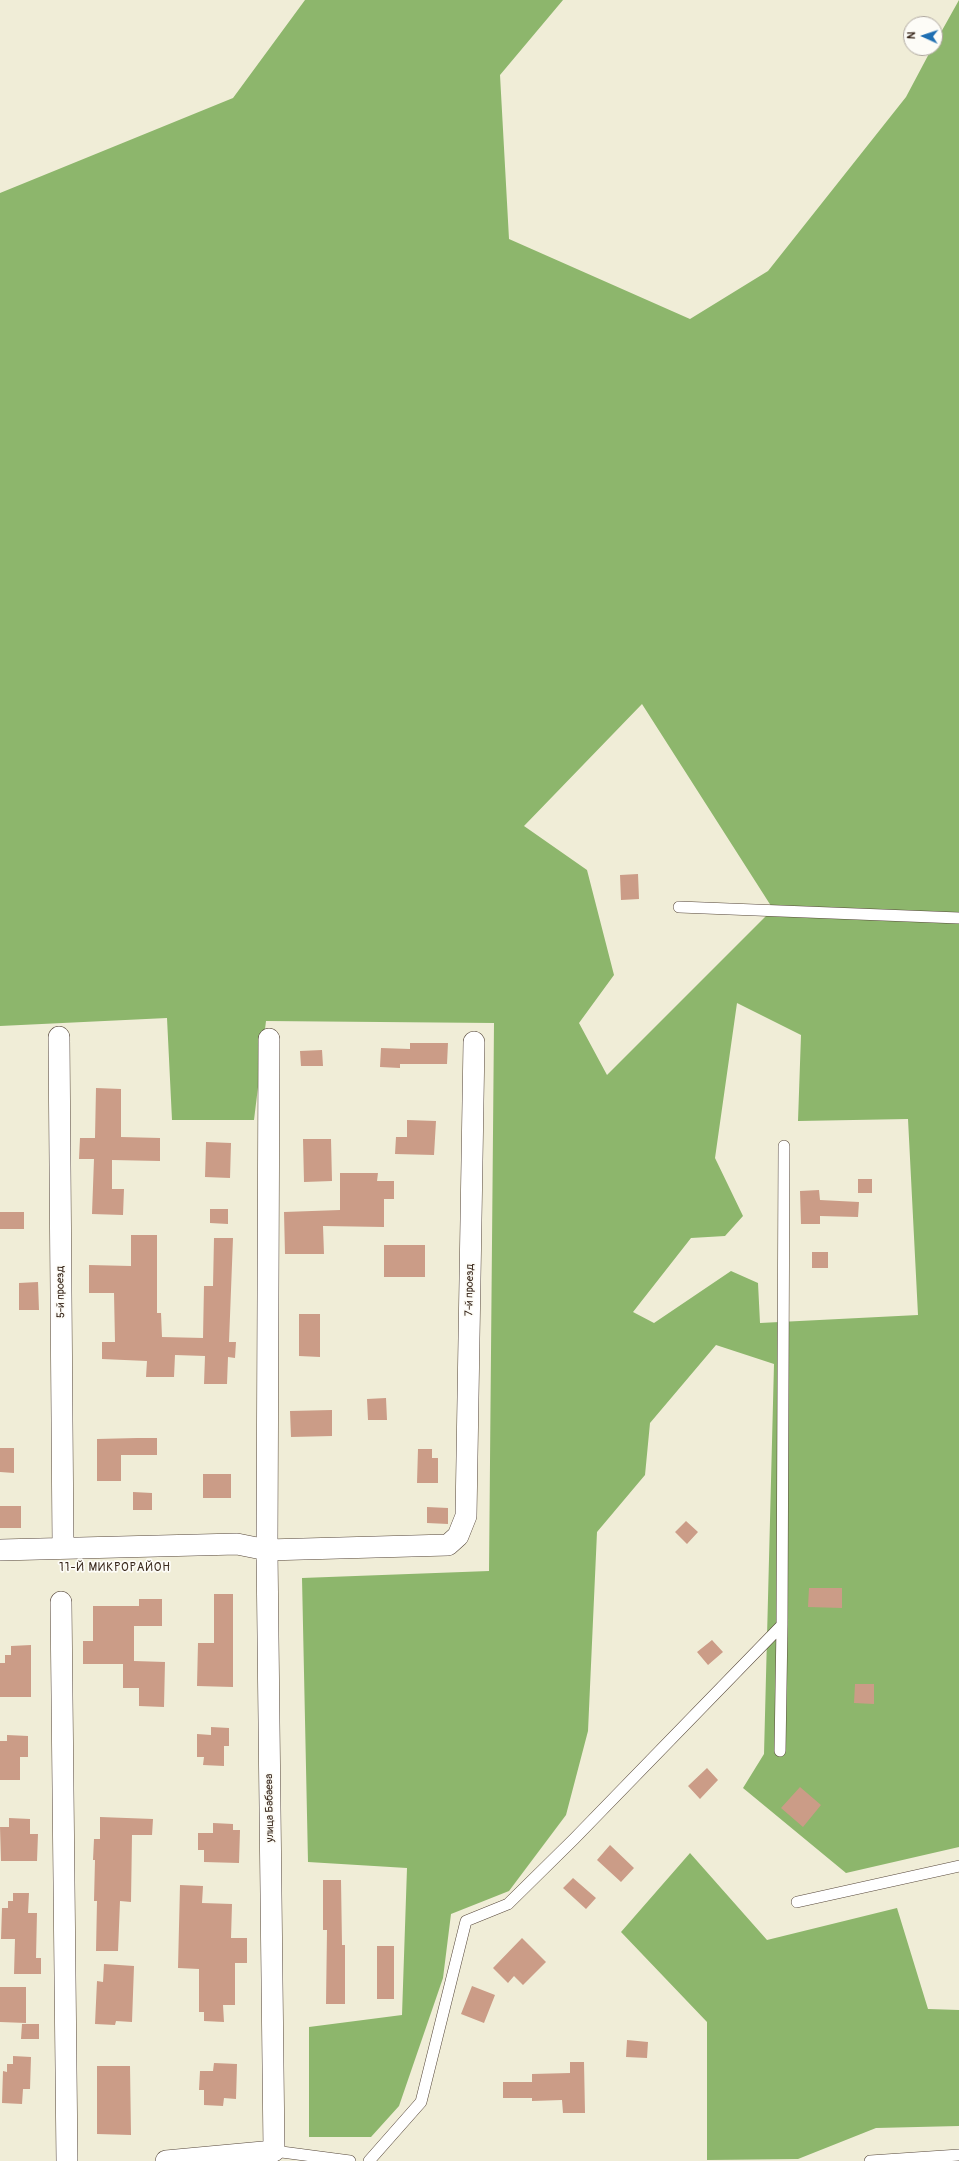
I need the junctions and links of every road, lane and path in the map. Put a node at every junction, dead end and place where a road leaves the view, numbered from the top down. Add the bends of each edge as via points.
1 (680, 907) dead end
2 (959, 918) edge
3 (59, 1037) dead end
4 (269, 1039) dead end
5 (474, 1042) dead end
6 (784, 1146) dead end
7 (63, 1547) junction
8 (0, 1550) edge
9 (267, 1550) junction
10 (61, 1602) dead end
11 (782, 1625) junction
12 (780, 1751) dead end
13 (959, 1866) edge
14 (797, 1902) dead end
15 (274, 2151) junction
16 (959, 2155) edge
17 (67, 2161) edge
18 (166, 2161) edge
19 (350, 2161) edge
20 (369, 2161) edge
21 (870, 2161) edge

1 - 2 lane
3 - 7 street, 5-й проезд
4 - 9 street, улица Бабаева
5 - 9 street, 7-й проезд via 466,1516 458,1536 448,1545
6 - 11 lane
7 - 8 street
7 - 9 street via 237,1544
9 - 15 street, улица Бабаева
10 - 17 street
11 - 12 lane
11 - 20 lane via 580,1834 508,1904 466,1921 421,2102
13 - 14 lane
15 - 18 street
15 - 19 lane
16 - 21 lane

